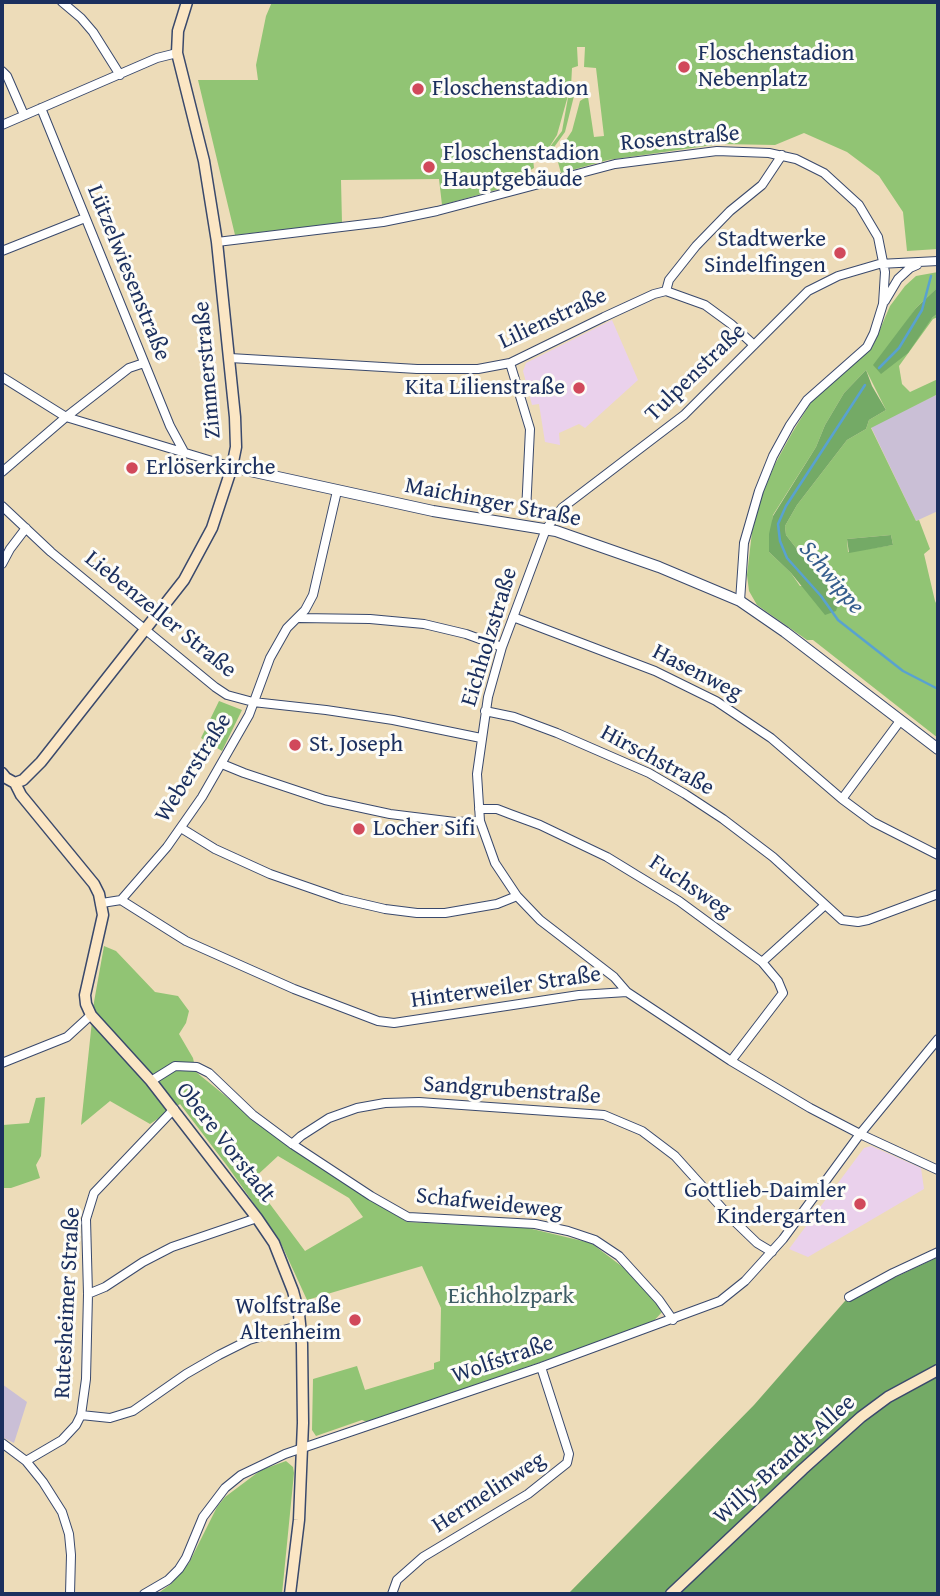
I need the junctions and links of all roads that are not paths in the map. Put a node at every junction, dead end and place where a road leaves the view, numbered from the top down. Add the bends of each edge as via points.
1 (62, 2) edge
2 (187, 2) edge
3 (177, 53) junction
4 (2, 71) edge
5 (120, 75) junction
6 (41, 108) junction
7 (24, 116) junction
8 (2, 124) edge
9 (782, 155) junction
10 (85, 218) junction
11 (217, 242) junction
12 (2, 251) edge
13 (938, 261) edge
14 (925, 262) junction
15 (884, 264) junction
16 (666, 291) junction
17 (883, 304) junction
18 (754, 345) junction
19 (230, 358) junction
20 (144, 363) junction
21 (510, 363) junction
22 (2, 377) edge
23 (66, 417) junction
24 (183, 450) junction
25 (232, 467) junction
26 (2, 472) edge
27 (337, 491) junction
28 (2, 506) edge
29 (526, 512) dead end
30 (26, 528) junction
31 (546, 529) junction
32 (2, 564) edge
33 (740, 601) junction
34 (513, 617) junction
35 (299, 618) junction
36 (146, 630) junction
37 (502, 647) junction
38 (253, 702) junction
39 (485, 711) junction
40 (900, 722) junction
41 (481, 738) junction
42 (938, 748) edge
43 (222, 764) junction
44 (2, 773) edge
45 (15, 783) junction
46 (842, 799) junction
47 (478, 809) junction
48 (481, 821) junction
49 (181, 828) junction
50 (938, 855) edge
51 (938, 894) edge
52 (517, 896) junction
53 (121, 900) junction
54 (102, 903) junction
55 (825, 905) junction
56 (762, 962) junction
57 (627, 992) junction
58 (91, 1015) junction
59 (938, 1039) edge
60 (732, 1061) junction
61 (2, 1063) edge
62 (151, 1081) junction
63 (174, 1109) junction
64 (860, 1134) junction
65 (292, 1144) junction
66 (938, 1170) edge
67 (257, 1218) junction
68 (772, 1252) junction
69 (938, 1252) edge
70 (88, 1294) junction
71 (849, 1297) dead end
72 (673, 1320) junction
73 (301, 1325) junction
74 (541, 1367) junction
75 (938, 1370) edge
76 (81, 1415) junction
77 (2, 1443) edge
78 (302, 1449) junction
79 (26, 1461) junction
80 (70, 1594) edge
81 (144, 1594) edge
82 (290, 1594) edge
83 (391, 1594) edge
84 (671, 1594) edge

1 - 5 street via 93,32
2 - 3 main road
3 - 5 street
3 - 11 main road, Zimmerstraße via 204,161
4 - 7 street
5 - 6 street
6 - 7 street
6 - 10 street, Lützelwiesenstraße
7 - 8 street
9 - 11 street, Rosenstraße via 716,151 632,161 406,217
9 - 15 street, Rosenstraße via 824,173 846,191 871,222
9 - 16 street via 762,185 696,246 669,280
10 - 12 street
10 - 20 street, Lützelwiesenstraße
11 - 19 main road, Zimmerstraße
13 - 14 street, Tulpenstraße
14 - 15 street, Tulpenstraße
14 - 17 street via 898,279
15 - 17 street, Rosenstraße
15 - 18 street, Tulpenstraße via 838,276 808,291
16 - 18 street via 710,308
16 - 21 street, Lilienstraße
17 - 33 street, Rosenstraße via 867,347 807,400 773,456 744,544
18 - 31 street, Tulpenstraße via 684,415 562,508
19 - 21 street, Lilienstraße via 417,369 478,369
19 - 25 main road, Zimmerstraße via 236,447
20 - 23 street via 129,368
20 - 24 street, Lützelwiesenstraße
21 - 29 street via 530,429
22 - 23 street, Maichinger Straße
23 - 24 street, Maichinger Straße
23 - 26 street
24 - 25 street, Maichinger Straße
25 - 27 street, Maichinger Straße
25 - 36 main road, Zimmerstraße via 197,559
27 - 31 street, Maichinger Straße
27 - 35 street, Weberstraße via 313,596
28 - 30 street, Liebenzeller Straße
30 - 32 street
30 - 36 street, Liebenzeller Straße
31 - 33 street, Maichinger Straße via 659,567
31 - 34 street, Eichholzstraße
33 - 40 street, Maichinger Straße
34 - 37 street, Eichholzstraße
34 - 46 street, Hasenweg via 622,657 716,701 771,738
35 - 37 street via 424,624
35 - 38 street, Weberstraße via 287,628 270,658
36 - 38 street, Liebenzeller Straße via 215,687
36 - 45 main road, Zimmerstraße via 41,762
37 - 39 street, Eichholzstraße
38 - 41 street, Liebenzeller Straße via 340,712
38 - 43 street, Weberstraße
39 - 41 street, Eichholzstraße
39 - 55 street, Hirschstraße via 557,733 685,793 773,857
40 - 42 street, Maichinger Straße
40 - 46 street
41 - 47 street, Eichholzstraße
43 - 48 street via 325,800 390,814
43 - 49 street, Weberstraße
44 - 45 main road
45 - 54 main road via 94,884
46 - 50 street, Hasenweg via 889,832
47 - 48 street, Eichholzstraße
47 - 56 street, Fuchsweg via 497,810 540,825 607,857 679,901
48 - 52 street, Eichholzstraße via 495,863
49 - 52 street via 270,874 386,909 459,911
49 - 53 street, Weberstraße
51 - 55 street, Hirschstraße via 858,922 842,920
52 - 57 street, Eichholzstraße
53 - 54 street
53 - 57 street, Hinterweiler Straße via 186,941 378,1021 394,1023
54 - 58 main road via 85,995
55 - 56 street
56 - 60 street, Fuchsweg via 783,993
57 - 60 street, Hinterweiler Straße
58 - 61 street via 67,1037
58 - 62 main road, Obere Vorstadt
59 - 64 street, Wolfstraße
60 - 64 street, Hinterweiler Straße
62 - 63 main road, Obere Vorstadt
62 - 65 street, Schafweideweg via 175,1066 197,1067 219,1080 253,1115
63 - 67 main road, Obere Vorstadt
63 - 70 street, Rutesheimer Straße via 93,1193 86,1219
64 - 66 street, Hinterweiler Straße
64 - 68 street, Wolfstraße
65 - 68 street, Sandgrubenstraße via 329,1118 385,1103 604,1115 642,1131 675,1156 730,1217
65 - 72 street, Schafweideweg via 408,1217 535,1224 595,1240 619,1256
67 - 70 street via 172,1247
67 - 73 main road, Obere Vorstadt via 285,1266
68 - 72 street, Wolfstraße via 720,1301
69 - 71 street
70 - 76 street, Rutesheimer Straße
72 - 74 street, Wolfstraße
73 - 76 street via 248,1340 186,1374 133,1411 110,1418
73 - 78 main road, Obere Vorstadt
74 - 78 street, Wolfstraße
74 - 83 street, Hermelinweg via 569,1454 567,1463 528,1494 423,1557 397,1580
75 - 84 main road, Willy-Brandt-Allee via 861,1417
76 - 79 street, Rutesheimer Straße via 62,1440
77 - 79 street
78 - 81 street, Wolfstraße via 227,1485 203,1517 178,1569
78 - 82 main road, Obere Vorstadt
79 - 80 street via 62,1513 69,1534

